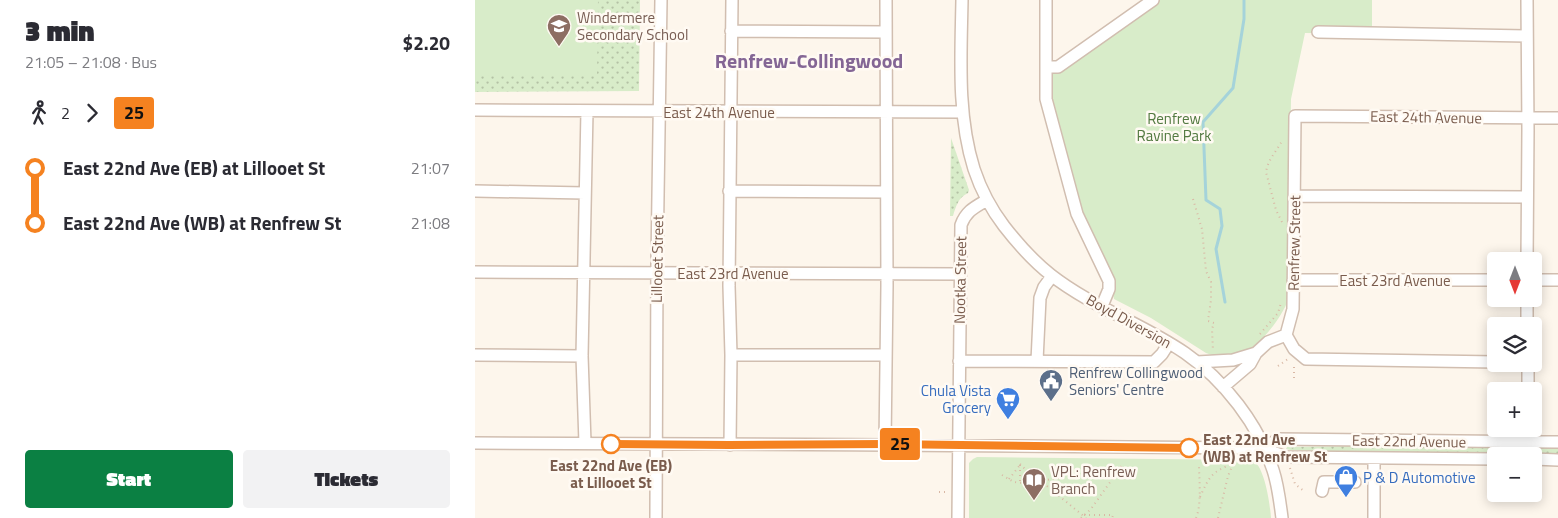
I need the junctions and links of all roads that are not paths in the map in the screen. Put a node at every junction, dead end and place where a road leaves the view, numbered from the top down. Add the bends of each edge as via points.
1 (661, 0) edge
2 (731, 0) edge
3 (886, 0) edge
4 (962, 0) edge
5 (1046, 0) edge
6 (1153, 0) edge
7 (1527, 0) edge
8 (731, 31) junction
9 (886, 32) junction
10 (1318, 32) dead end
11 (1527, 36) junction
12 (1046, 67) junction
13 (475, 110) edge
14 (587, 111) junction
15 (659, 112) junction
16 (730, 112) junction
17 (887, 112) junction
18 (963, 112) junction
19 (1295, 116) joint
20 (1528, 118) junction
21 (1558, 118) edge
22 (475, 191) edge
23 (729, 191) junction
24 (886, 192) junction
25 (585, 193) junction
26 (1294, 196) junction
27 (1527, 197) junction
28 (987, 200) junction
29 (1527, 252) edge
30 (475, 272) edge
31 (657, 273) junction
32 (887, 273) junction
33 (584, 274) junction
34 (729, 274) junction
35 (960, 274) junction
36 (1052, 276) junction
37 (1293, 280) junction
38 (1487, 280) edge
39 (1543, 280) edge
40 (1558, 280) edge
41 (1101, 306) junction
42 (1286, 335) junction
43 (1169, 343) junction
44 (1256, 353) junction
45 (731, 354) junction
46 (475, 355) edge
47 (886, 355) junction
48 (582, 356) junction
49 (959, 361) junction
50 (1037, 362) junction
51 (1197, 362) junction
52 (1487, 362) edge
53 (1223, 387) junction
54 (1528, 437) edge
55 (1528, 442) junction
56 (1558, 442) edge
57 (475, 444) edge
58 (585, 444) junction
59 (657, 444) junction
60 (885, 444) junction
61 (729, 445) junction
62 (959, 446) junction
63 (1264, 449) junction
64 (1374, 458) junction
65 (1487, 459) edge
66 (1542, 460) edge
67 (1558, 460) edge
68 (1355, 482) dead end
69 (1322, 490) dead end
70 (656, 518) edge
71 (959, 518) edge
72 (1283, 518) edge
73 (1374, 518) edge

1 - 15 street, Lillooet Street
2 - 8 street
3 - 9 street
4 - 18 street
5 - 12 street
6 - 12 street via 1058,67
7 - 11 street
8 - 9 street
8 - 16 street
9 - 17 street
10 - 11 street
11 - 20 street
12 - 41 street via 1046,99 1077,214 1109,281
13 - 14 street, East 24th Avenue
14 - 15 street, East 24th Avenue
14 - 25 street
15 - 16 street, East 24th Avenue
15 - 31 street, Lillooet Street
16 - 17 street, East 24th Avenue
16 - 23 street
17 - 18 street, East 24th Avenue
17 - 24 street
18 - 28 street via 974,170
19 - 20 street, East 24th Avenue
19 - 26 street, Renfrew Street
20 - 21 street, East 24th Avenue
20 - 27 street
22 - 25 street
23 - 24 street
23 - 34 street
24 - 32 street
25 - 33 street
26 - 27 street
26 - 37 street, Renfrew Street
27 - 29 street
28 - 35 street, Nootka Street via 964,216
28 - 36 street, Boyd Diversion via 1020,246
30 - 33 street, East 23rd Avenue
31 - 33 street, East 23rd Avenue
31 - 34 street, East 23rd Avenue
31 - 59 street, Lillooet Street
32 - 34 street, East 23rd Avenue
32 - 35 street, East 23rd Avenue
32 - 47 street
33 - 48 street
34 - 45 street
35 - 49 street, Nootka Street
36 - 41 street, Boyd Diversion
36 - 50 street via 1041,298
37 - 38 street, East 23rd Avenue
37 - 42 street, Renfrew Street via 1293,309
39 - 40 street
41 - 43 street, Boyd Diversion
42 - 44 street via 1269,342
42 - 52 street via 1294,350 1306,359
43 - 50 street via 1154,362
43 - 51 street, Boyd Diversion
44 - 51 street via 1233,360
44 - 53 street via 1250,364
45 - 47 street
45 - 61 street
46 - 48 street
47 - 60 street
48 - 58 street
49 - 50 street
49 - 62 street, Nootka Street
51 - 53 street, Boyd Diversion
53 - 63 street, Boyd Diversion via 1249,420
54 - 55 street
55 - 56 street, East 22nd Avenue
55 - 63 street, East 22nd Avenue via 1278,439
57 - 58 street, East 22nd Avenue
58 - 59 street, East 22nd Avenue
59 - 61 street, East 22nd Avenue
59 - 70 street, Lillooet Street
60 - 61 street, East 22nd Avenue
60 - 62 street, East 22nd Avenue
62 - 63 street, East 22nd Avenue
62 - 71 street, Nootka Street
63 - 64 street, East 22nd Avenue via 1287,457
63 - 72 street via 1273,469
64 - 65 street, East 22nd Avenue
64 - 73 street
66 - 67 street
68 - 69 street via 1324,482

